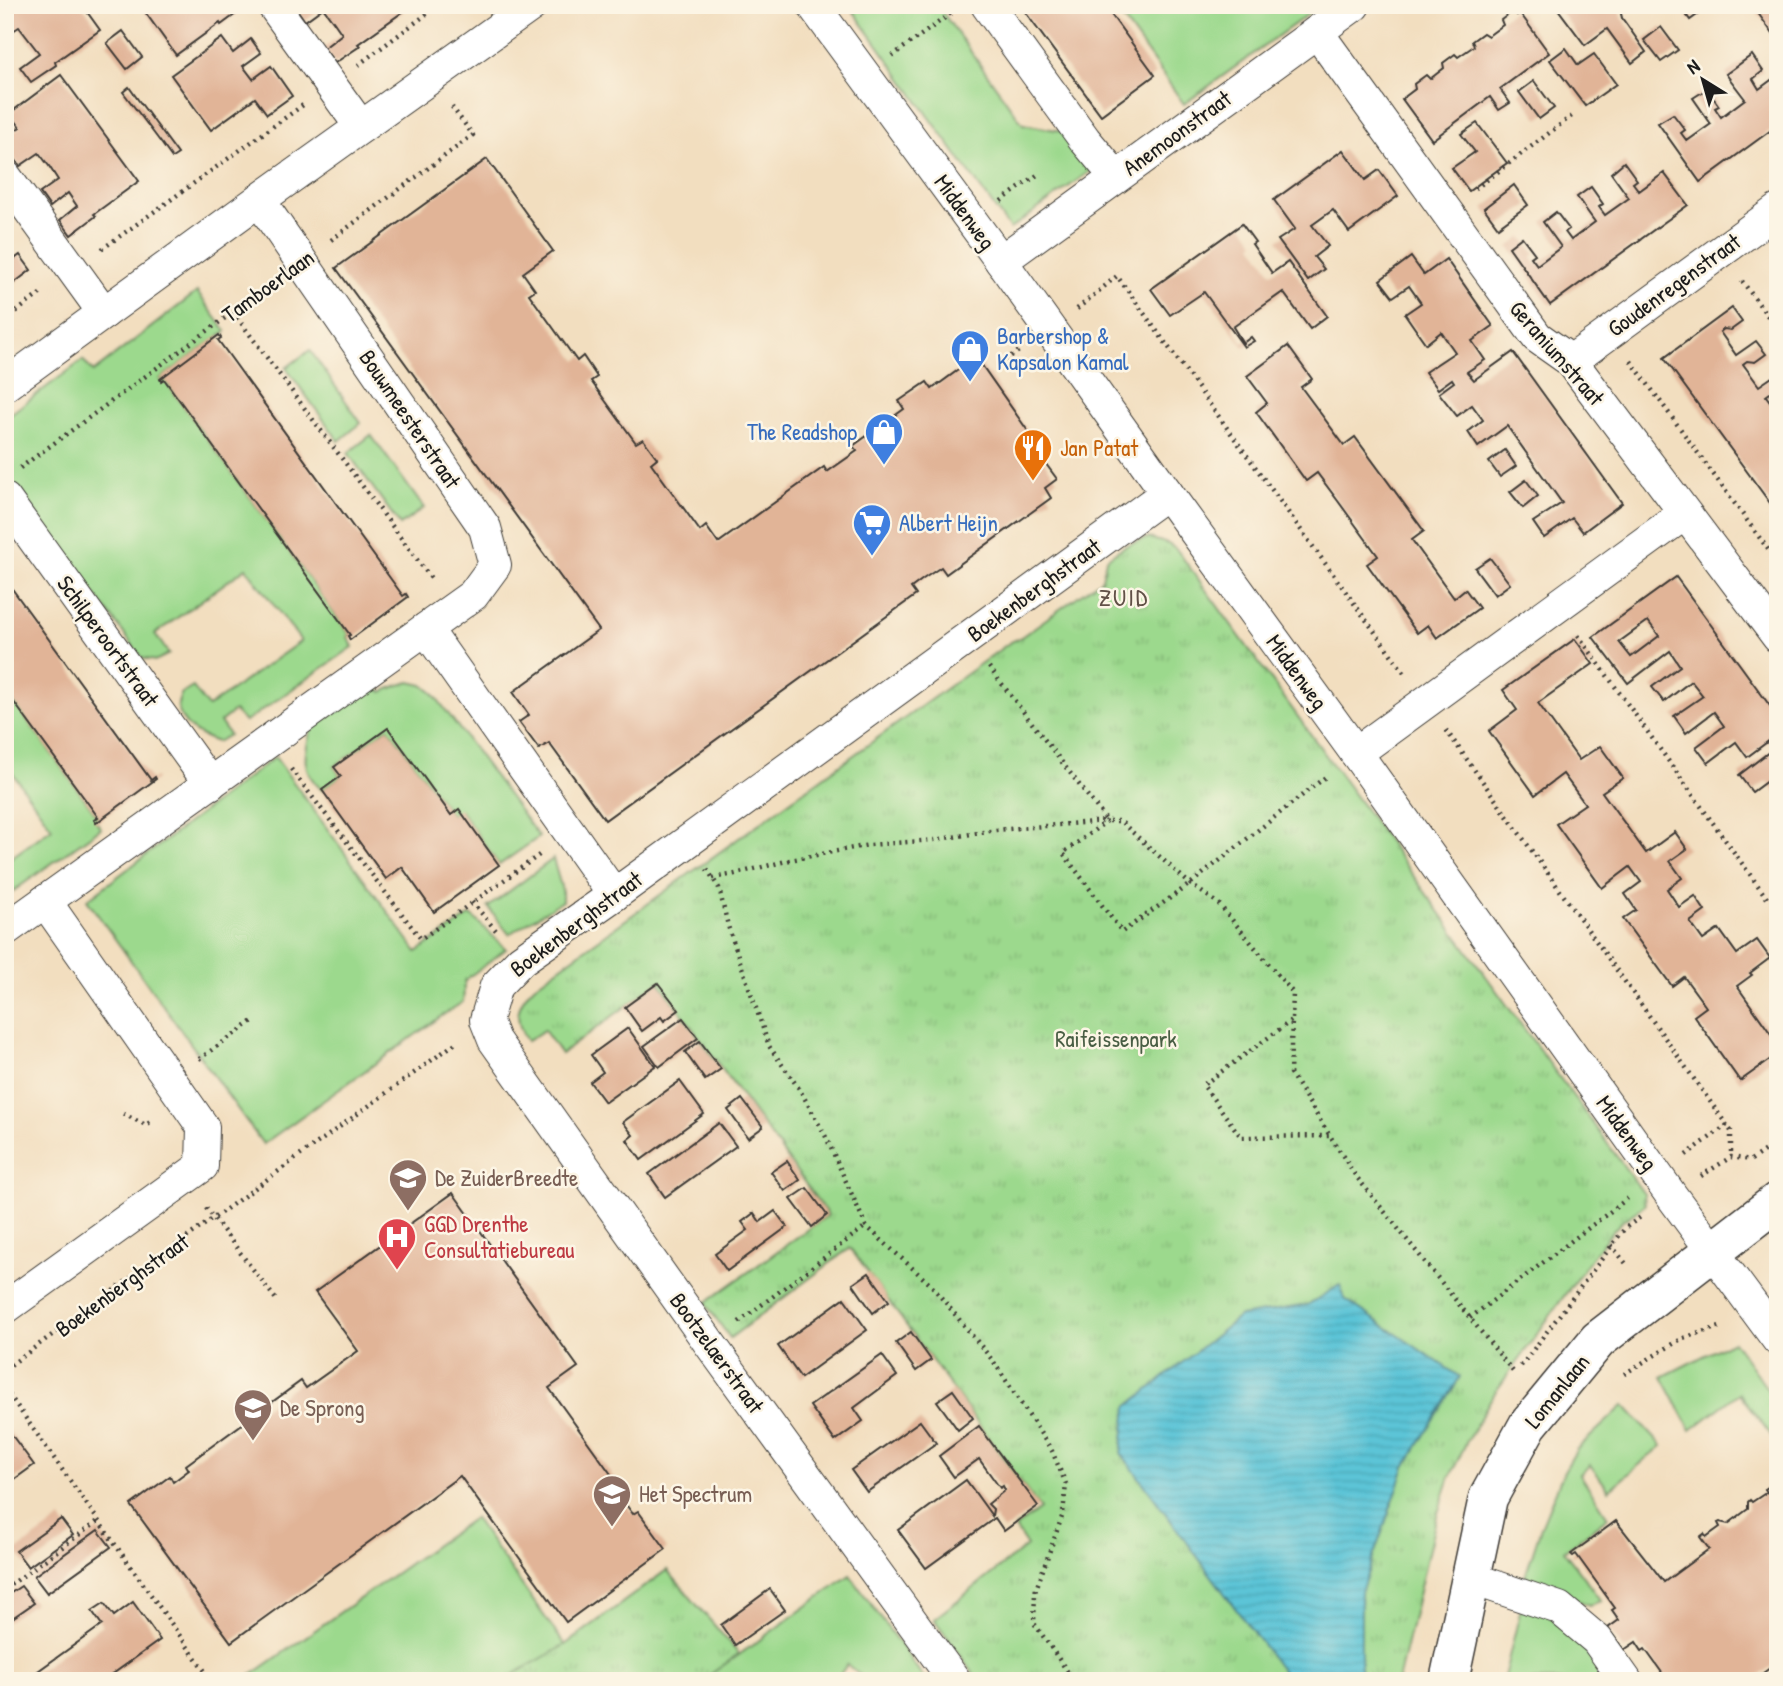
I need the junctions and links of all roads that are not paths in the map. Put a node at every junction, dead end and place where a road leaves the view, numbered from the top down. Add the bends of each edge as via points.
1 (272, 5) edge
2 (532, 5) edge
3 (813, 5) edge
4 (987, 5) edge
5 (1354, 5) edge
6 (1317, 32) junction
7 (361, 127) junction
8 (5, 176) edge
9 (1116, 177) junction
10 (260, 200) junction
11 (1778, 210) edge
12 (1001, 261) junction
13 (104, 313) junction
14 (1571, 361) junction
15 (5, 385) edge
16 (11, 485) edge
17 (1167, 493) junction
18 (1684, 514) junction
19 (426, 629) junction
20 (1778, 636) edge
21 (1356, 753) junction
22 (210, 784) junction
23 (614, 895) junction
24 (45, 901) junction
25 (5, 930) edge
26 (486, 1020) joint
27 (1778, 1201) edge
28 (1712, 1251) junction
29 (5, 1308) edge
30 (1778, 1340) edge
31 (1470, 1578) junction
32 (956, 1681) edge
33 (1449, 1681) edge
34 (1626, 1681) edge

1 - 7 street
2 - 7 street
3 - 12 street, Middenweg
4 - 9 street
5 - 6 street, Anemoonstraat
6 - 9 street, Anemoonstraat
6 - 14 street, Geraniumstraat via 1537,337
7 - 10 street
8 - 13 street
9 - 12 street, Anemoonstraat
10 - 13 street
10 - 19 street, Bouwmeesterstraat via 485,528 495,565 473,596
11 - 14 street, Goudenregenstraat
12 - 17 street, Middenweg
13 - 15 street
14 - 18 street, Geraniumstraat
16 - 22 street, Schilperoortstraat
17 - 21 street, Middenweg
17 - 23 street, Boekenberghstraat
18 - 20 street, Geraniumstraat
18 - 21 street
19 - 22 street, Bouwmeesterstraat
19 - 23 street
21 - 28 street, Middenweg
22 - 24 street, Bouwmeesterstraat
23 - 26 street, Boekenberghstraat via 521,960 495,986
24 - 25 street, Bouwmeesterstraat
24 - 29 street via 203,1127 202,1166
26 - 32 street, Bootzelaerstraat via 494,1040 710,1344
27 - 28 street, Lomanlaan
28 - 30 street, Middenweg
28 - 31 street, Lomanlaan via 1598,1340 1528,1425 1488,1498
31 - 33 street, Lomanlaan
31 - 34 street via 1559,1608 1597,1640

